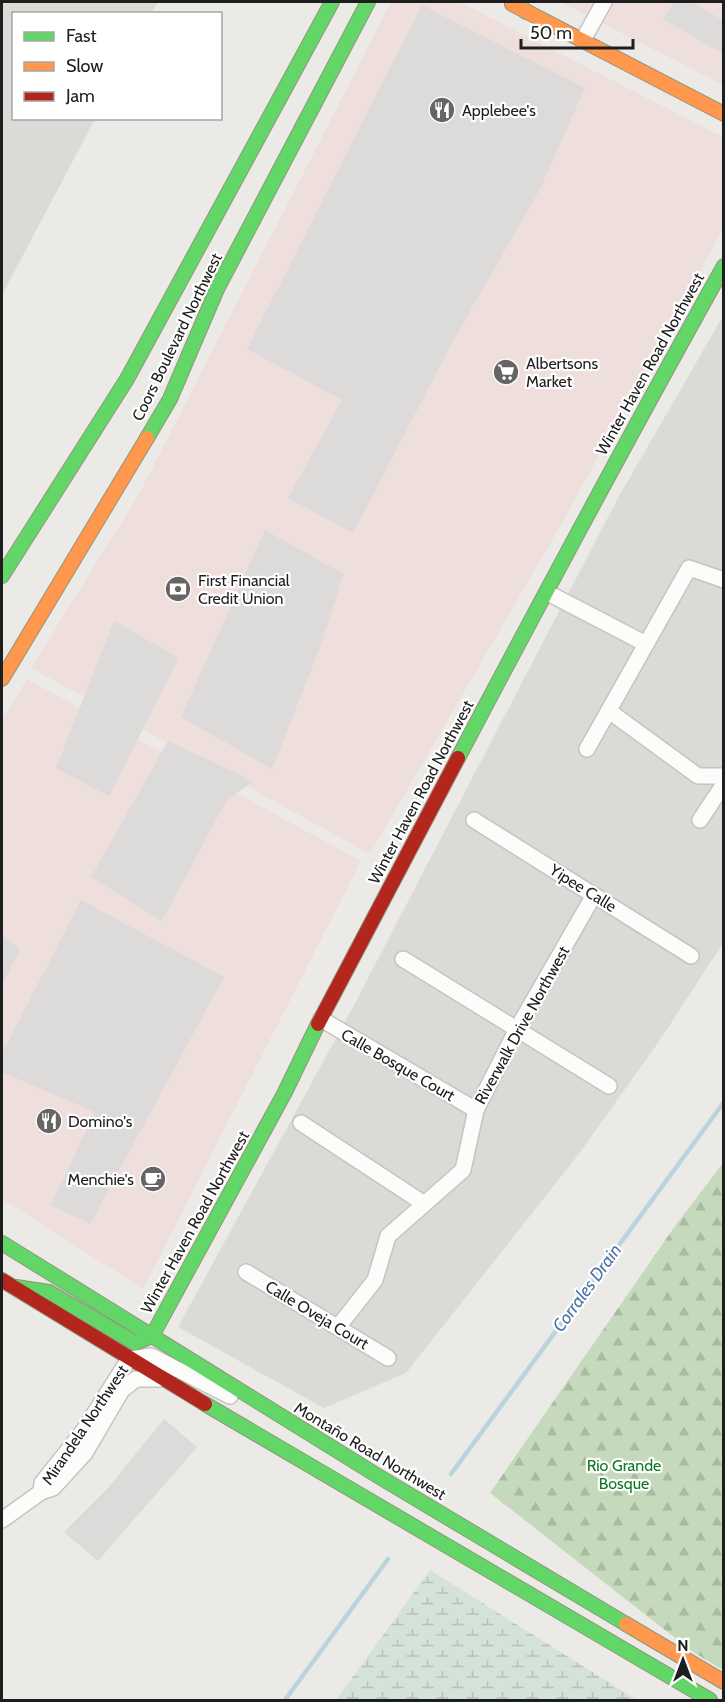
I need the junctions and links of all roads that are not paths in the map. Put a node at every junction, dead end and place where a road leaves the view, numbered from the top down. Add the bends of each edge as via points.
1 (332, 2) edge
2 (368, 2) edge
3 (506, 2) edge
4 (604, 2) edge
5 (522, 7) edge
6 (583, 40) junction
7 (723, 114) edge
8 (723, 266) edge
9 (2, 576) edge
10 (723, 580) edge
11 (548, 592) junction
12 (646, 644) junction
13 (2, 679) edge
14 (609, 711) junction
15 (587, 749) dead end
16 (723, 776) edge
17 (723, 784) edge
18 (474, 820) dead end
19 (700, 820) dead end
20 (594, 895) junction
21 (691, 956) dead end
22 (404, 959) dead end
23 (321, 1019) junction
24 (517, 1029) junction
25 (609, 1086) dead end
26 (476, 1110) junction
27 (300, 1123) dead end
28 (423, 1203) junction
29 (2, 1243) edge
30 (246, 1272) dead end
31 (7, 1283) edge
32 (338, 1327) junction
33 (152, 1336) junction
34 (388, 1358) dead end
35 (129, 1359) junction
36 (164, 1379) junction
37 (270, 1409) junction
38 (41, 1492) junction
39 (2, 1520) edge
40 (723, 1682) edge
41 (710, 1701) edge

1 - 9 main road, Coors Boulevard Northwest via 127,379
2 - 13 main road, Coors Boulevard Northwest via 217,289 170,399
3 - 5 main road
4 - 6 street
5 - 6 main road
6 - 7 main road
8 - 11 main road, Winter Haven Road Northwest via 590,506
10 - 12 street via 689,568
11 - 12 street
11 - 23 main road, Winter Haven Road Northwest
12 - 14 street
14 - 15 street
14 - 16 street via 698,776
17 - 19 street
18 - 20 street, Yipee Calle
20 - 21 street, Yipee Calle
20 - 24 street, Riverwalk Drive Northwest
22 - 24 street
23 - 26 street, Calle Bosque Court
23 - 33 main road, Winter Haven Road Northwest
24 - 25 street
24 - 26 street, Riverwalk Drive Northwest
26 - 28 street, Riverwalk Drive Northwest via 463,1170
27 - 28 street
28 - 32 street, Riverwalk Drive Northwest via 388,1236 375,1280
29 - 33 main road, Montaño Road Northwest
30 - 32 street, Calle Oveja Court
31 - 33 main road via 49,1292 135,1343
31 - 35 main road
32 - 34 street, Calle Oveja Court
33 - 37 main road, Montaño Road Northwest
35 - 36 main road
35 - 37 street via 151,1356 223,1394
35 - 38 street, Mirandela Northwest via 84,1430 42,1483
36 - 38 street, Mirandela Northwest via 136,1379 122,1390 85,1452 53,1488
36 - 41 main road
37 - 40 main road, Montaño Road Northwest
38 - 39 street

